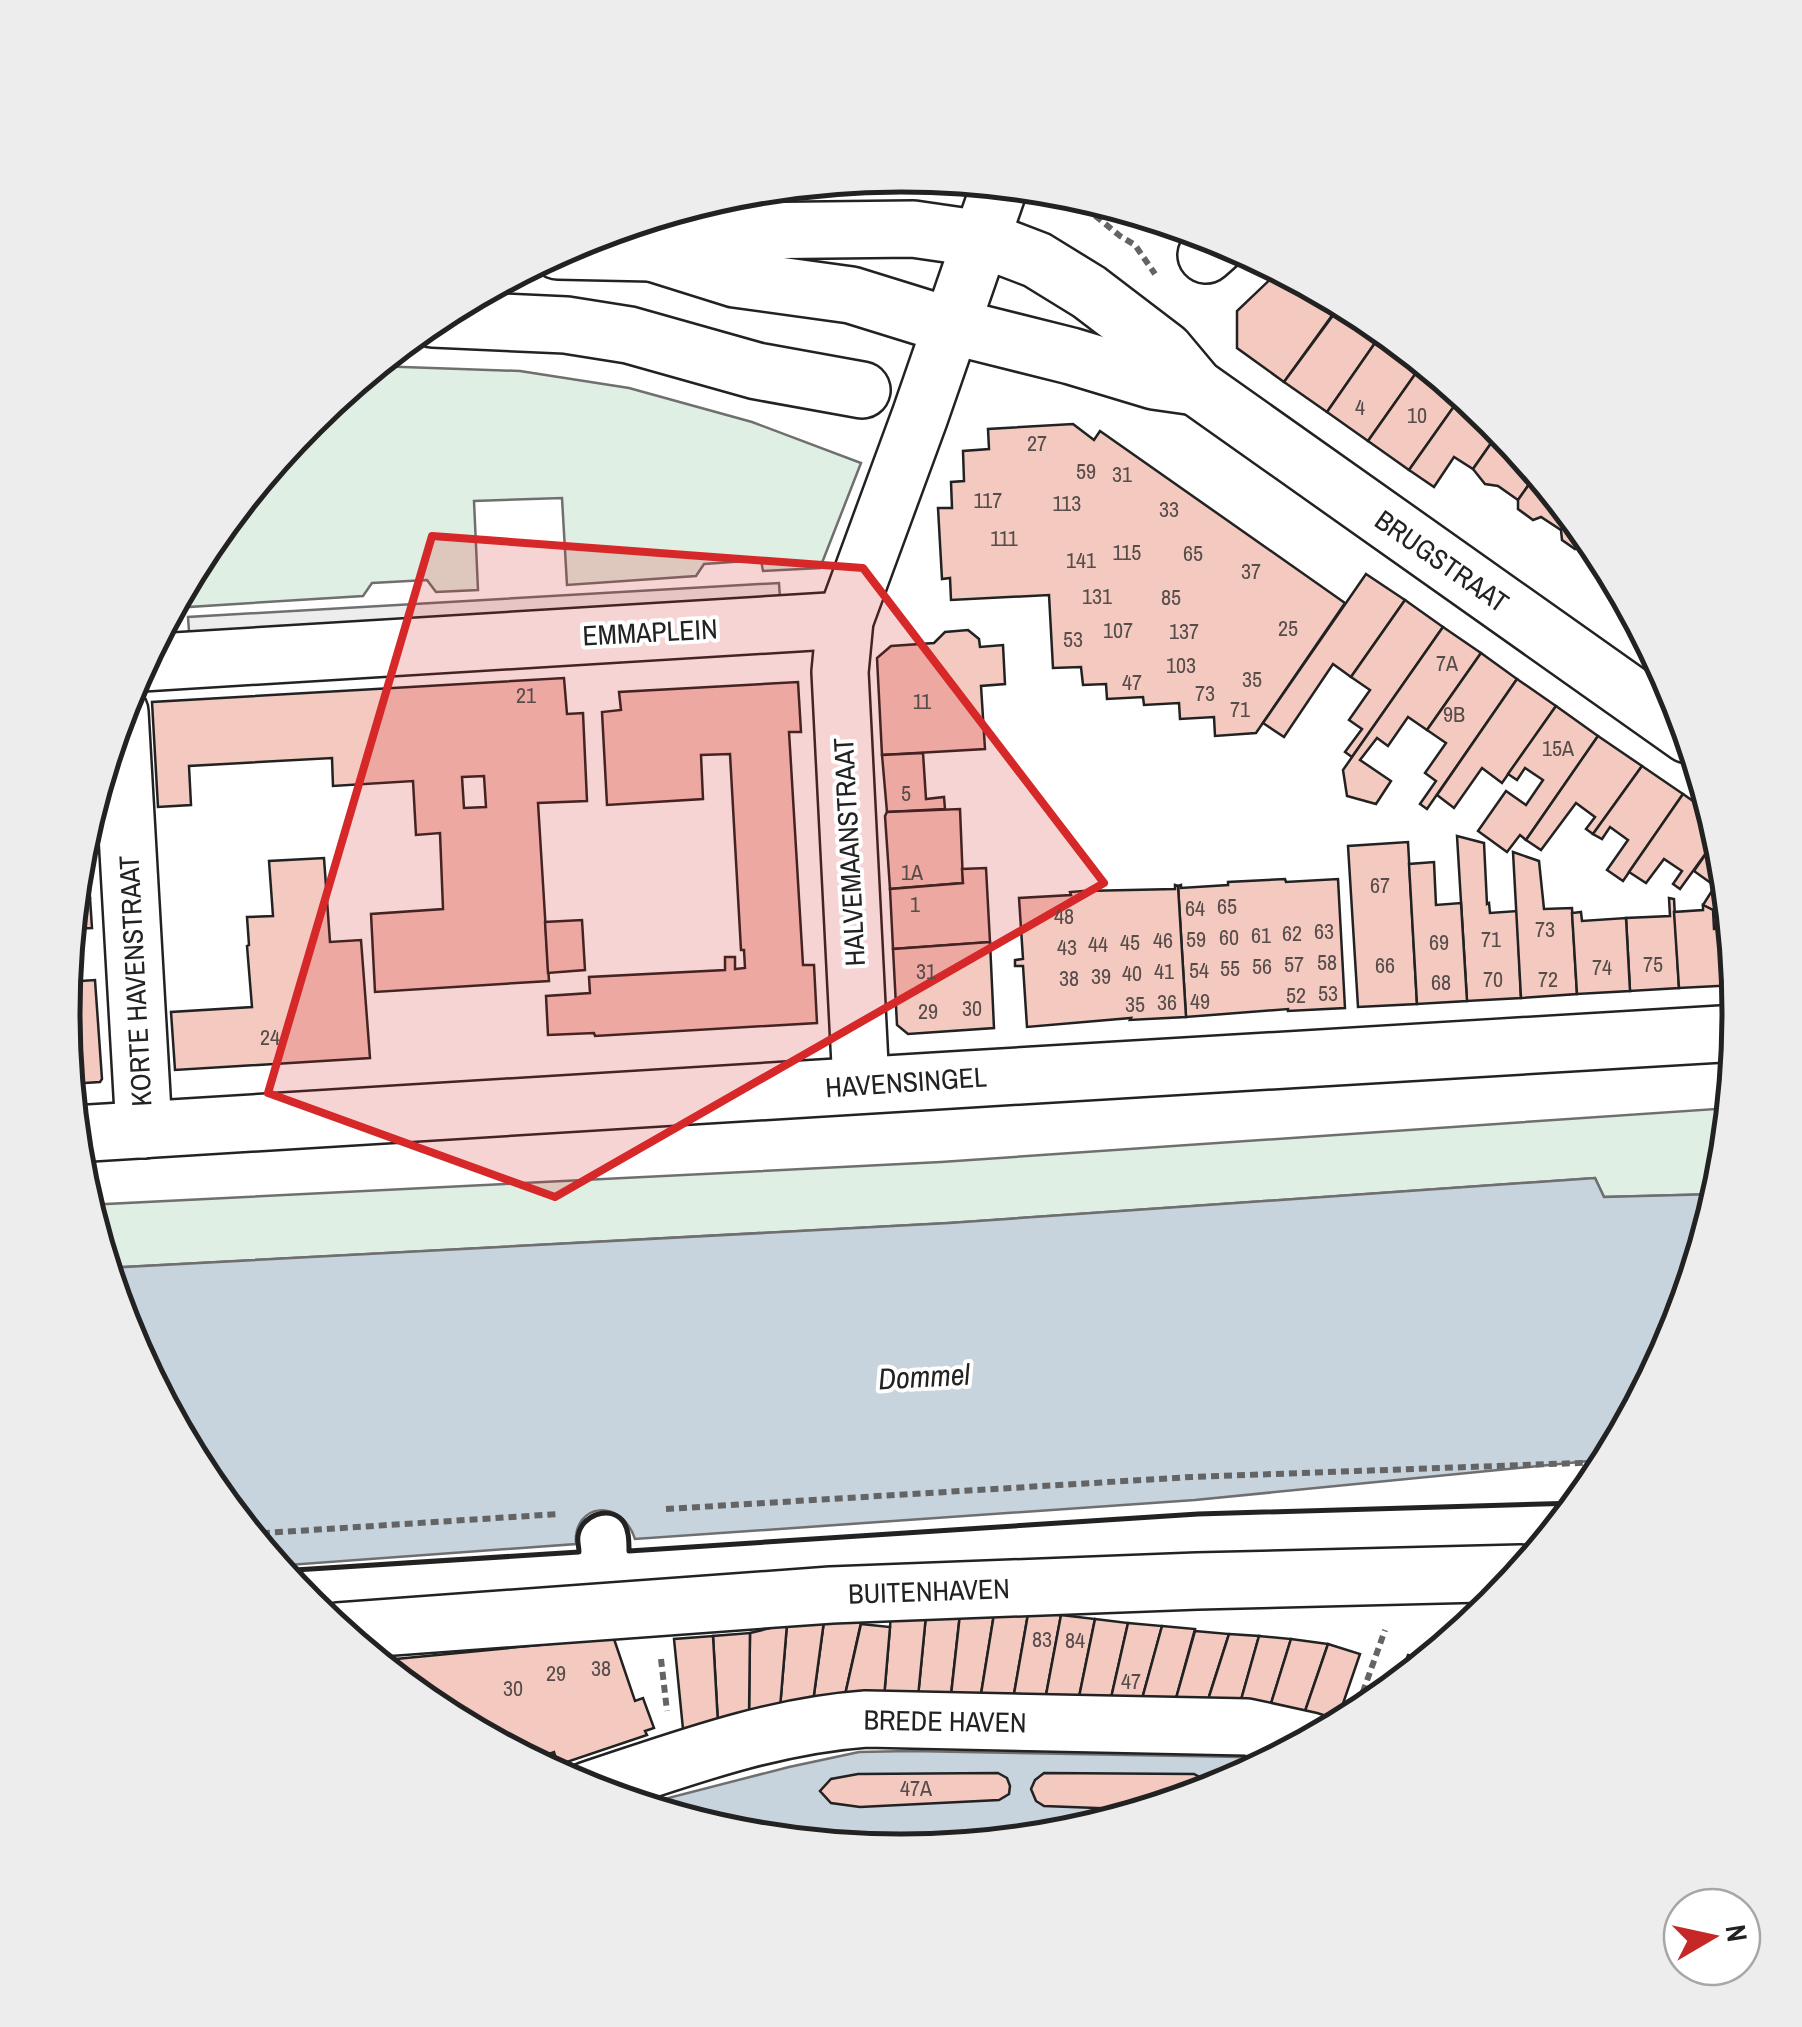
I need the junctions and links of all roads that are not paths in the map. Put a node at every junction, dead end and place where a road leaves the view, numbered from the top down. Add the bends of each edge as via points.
1 (995, 199) edge
2 (982, 239) junction
3 (595, 252) edge
4 (652, 253) junction
5 (463, 320) edge
6 (951, 326) junction
7 (1196, 387) junction
8 (862, 390) dead end
9 (844, 620) junction
10 (159, 662) edge
11 (1667, 719) edge
12 (122, 755) edge
13 (1721, 1034) edge
14 (861, 1084) junction
15 (144, 1130) junction
16 (89, 1133) edge
17 (1497, 1578) edge
18 (357, 1629) edge
19 (1291, 1736) edge
20 (613, 1782) edge

1 - 2 street
2 - 4 street via 913,229 734,231
2 - 6 street
2 - 7 street via 1037,260 1089,292 1164,350
3 - 4 street
4 - 6 street via 735,279 851,295
5 - 8 street via 613,333 756,371
6 - 7 street
6 - 9 street
7 - 11 street, BRUGSTRAAT
9 - 10 street, EMMAPLEIN
9 - 14 street, HALVEMAANSTRAAT via 840,672
12 - 15 street, KORTE HAVENSTRAAT
13 - 14 street, HAVENSINGEL
14 - 15 street, HAVENSINGEL
15 - 16 street, HAVENSINGEL
17 - 18 street, BUITENHAVEN via 1196,1580 831,1595
19 - 20 street, BREDE HAVEN via 1247,1727 832,1721 748,1738

